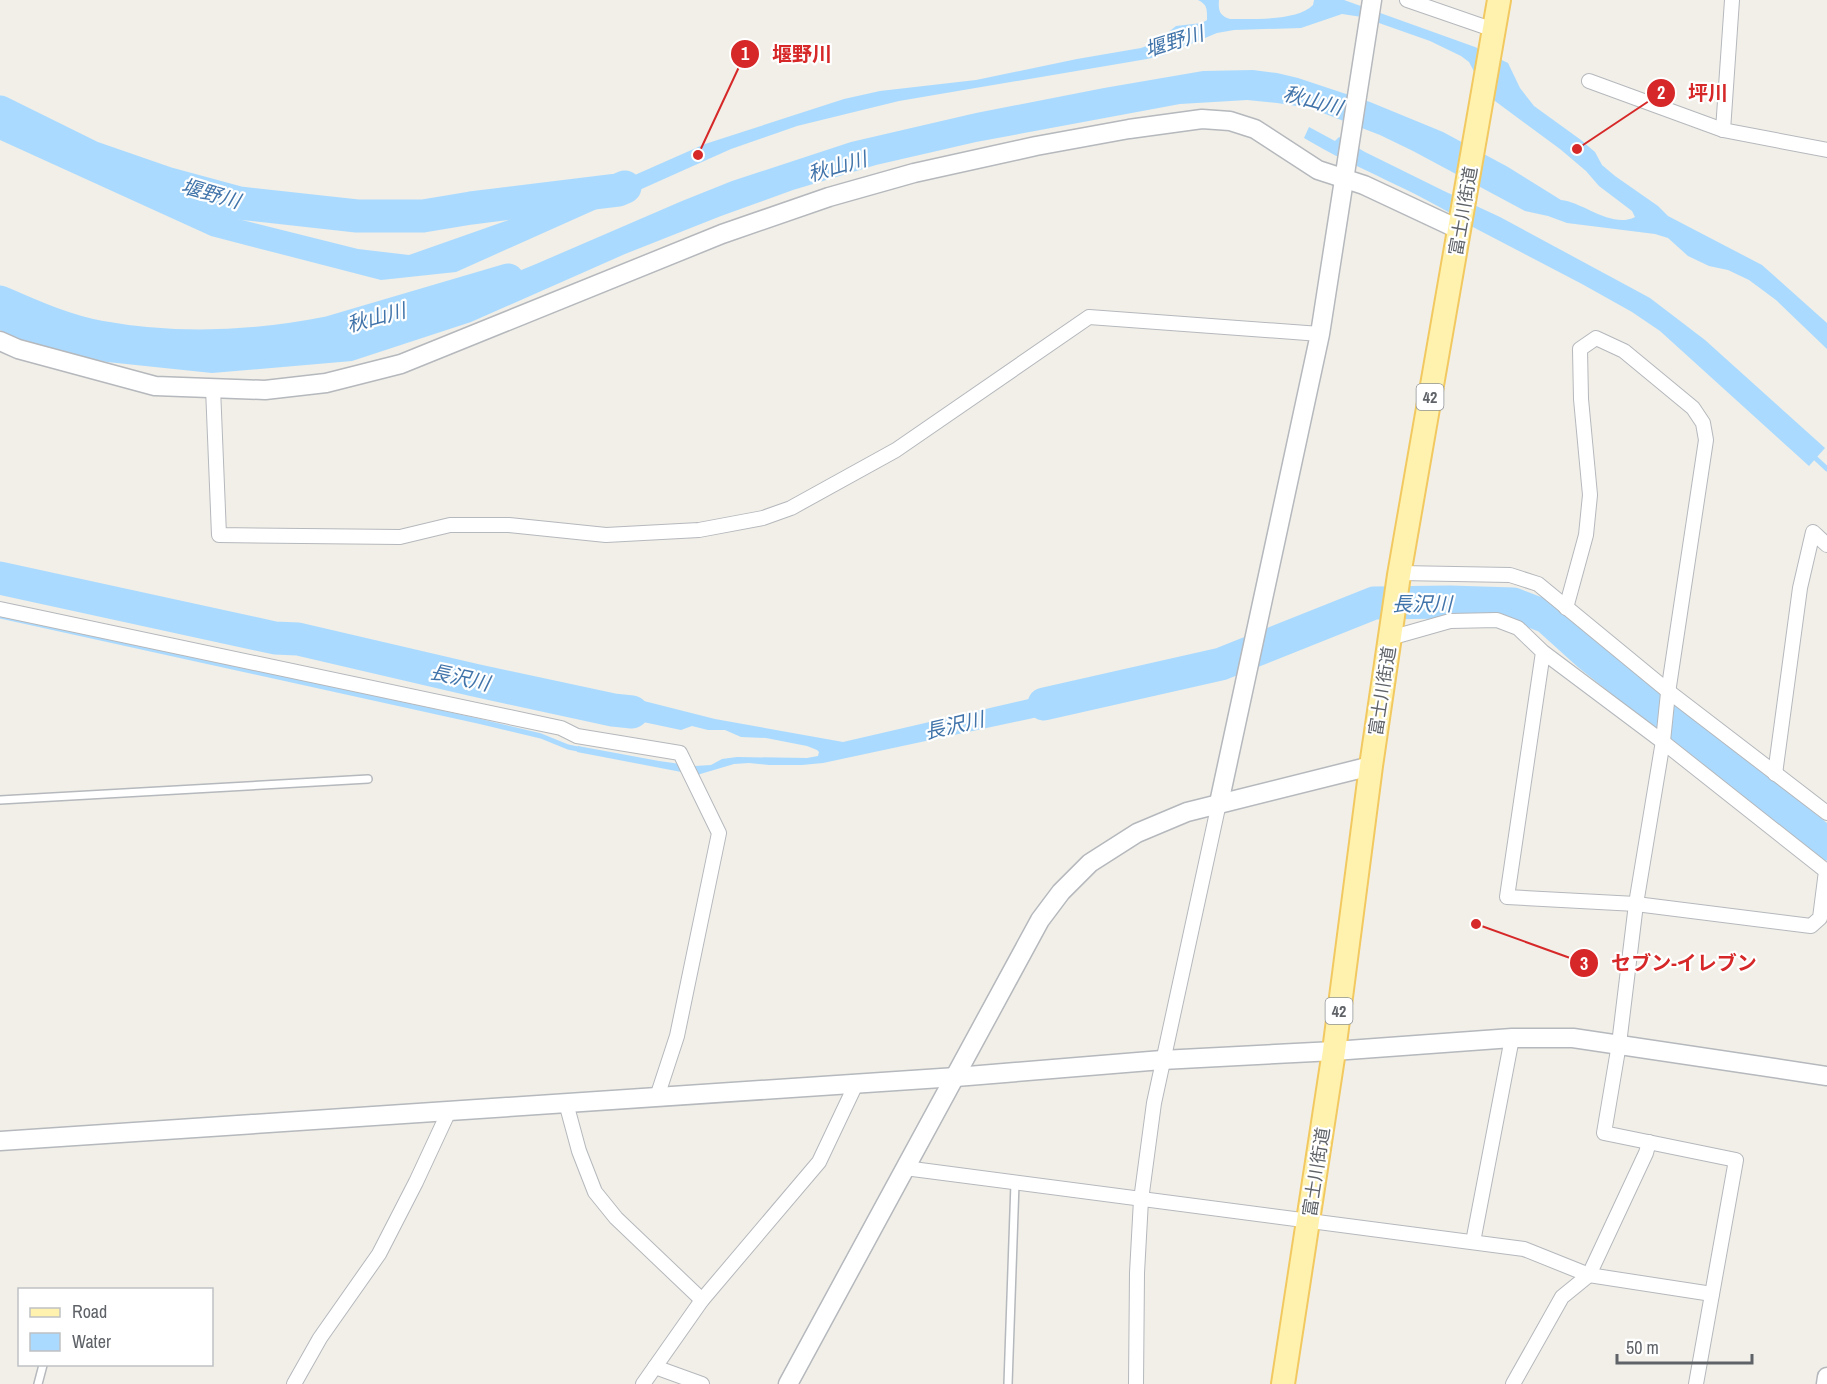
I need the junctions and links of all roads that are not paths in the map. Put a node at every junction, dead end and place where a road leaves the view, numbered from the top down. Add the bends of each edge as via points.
1 (1372, 0) edge
2 (1407, 0) edge
3 (1499, 0) edge
4 (1732, 0) edge
5 (1494, 30) junction
6 (1589, 81) dead end
7 (1723, 130) junction
8 (1827, 150) edge
9 (1345, 171) junction
10 (1461, 225) junction
11 (1320, 334) junction
12 (0, 341) edge
13 (213, 388) junction
14 (1827, 545) edge
15 (1400, 574) junction
16 (1566, 608) junction
17 (0, 609) edge
18 (1390, 637) junction
19 (1543, 652) junction
20 (1668, 692) junction
21 (1663, 742) junction
22 (1371, 766) junction
23 (1775, 774) junction
24 (368, 779) dead end
25 (0, 800) edge
26 (1219, 803) junction
27 (1827, 813) edge
28 (1636, 904) junction
29 (1512, 1038) junction
30 (1619, 1044) junction
31 (1334, 1051) junction
32 (1162, 1060) junction
33 (1827, 1076) edge
34 (956, 1077) junction
35 (856, 1084) junction
36 (657, 1097) junction
37 (566, 1103) junction
38 (449, 1111) junction
39 (0, 1141) edge
40 (1649, 1143) junction
41 (905, 1168) junction
42 (1015, 1184) junction
43 (1141, 1200) junction
44 (1308, 1221) junction
45 (1473, 1242) junction
46 (1588, 1275) junction
47 (1713, 1294) junction
48 (702, 1300) junction
49 (44, 1366) edge
50 (655, 1367) junction
51 (1827, 1377) edge
52 (38, 1384) edge
53 (294, 1384) edge
54 (642, 1384) edge
55 (702, 1384) edge
56 (788, 1384) edge
57 (1008, 1384) edge
58 (1136, 1384) edge
59 (1283, 1384) edge
60 (1513, 1384) edge
61 (1696, 1384) edge
62 (1826, 1384) edge

1 - 9 street
2 - 5 street
3 - 5 main road, 富士川街道 / 42
4 - 7 street
5 - 10 main road, 富士川街道 / 42
6 - 7 street
7 - 8 street
9 - 10 street via 1364,185
9 - 11 street
9 - 13 street via 1318,170 1256,129 1230,121 1202,119 1106,133 914,173 829,197 722,234 401,364 326,383 265,390
10 - 15 main road, 富士川街道 / 42
11 - 13 street via 1089,316 896,450 790,508 764,518 699,530 606,535 509,525 450,525 400,537 219,535
11 - 26 street
12 - 13 street via 155,386
14 - 23 street via 1813,532 1800,588
15 - 16 street via 1510,575 1538,584
15 - 18 main road, 富士川街道 / 42
16 - 20 street
16 - 20 street via 1586,536 1590,495 1580,349 1596,338 1624,351 1693,408 1703,423 1706,440
17 - 36 street via 561,728 577,736 680,753 719,833 677,1036
18 - 19 street via 1450,621 1497,620 1518,628
18 - 22 main road, 富士川街道 / 42
19 - 21 street
19 - 28 street via 1507,897
20 - 21 street
20 - 23 street
21 - 28 street
21 - 28 street via 1826,871 1820,918 1811,926
22 - 26 street
22 - 31 main road, 富士川街道 / 42
23 - 27 street
24 - 25 lane
26 - 32 street
26 - 34 street via 1137,833 1090,863 1061,892 1040,920
28 - 30 street
29 - 30 street via 1573,1038
29 - 31 street
29 - 45 street
30 - 33 street
30 - 40 street via 1604,1133
31 - 32 street
31 - 44 main road, 富士川街道 / 42
32 - 34 street
32 - 43 street
34 - 35 street
34 - 41 street
35 - 36 street
35 - 48 street via 819,1162
36 - 37 street
37 - 38 street
37 - 48 street via 595,1192 616,1218
38 - 39 street
38 - 53 street via 379,1254 320,1338
40 - 46 street
40 - 47 street via 1736,1160
41 - 42 street
41 - 56 street
42 - 43 street
42 - 57 lane
43 - 44 street
43 - 58 street
44 - 45 street
44 - 59 main road, 富士川街道 / 42
45 - 46 street via 1524,1249
46 - 47 street
46 - 60 street via 1562,1297
47 - 61 street
48 - 50 street
49 - 52 lane
50 - 54 street
50 - 55 street
51 - 62 street

